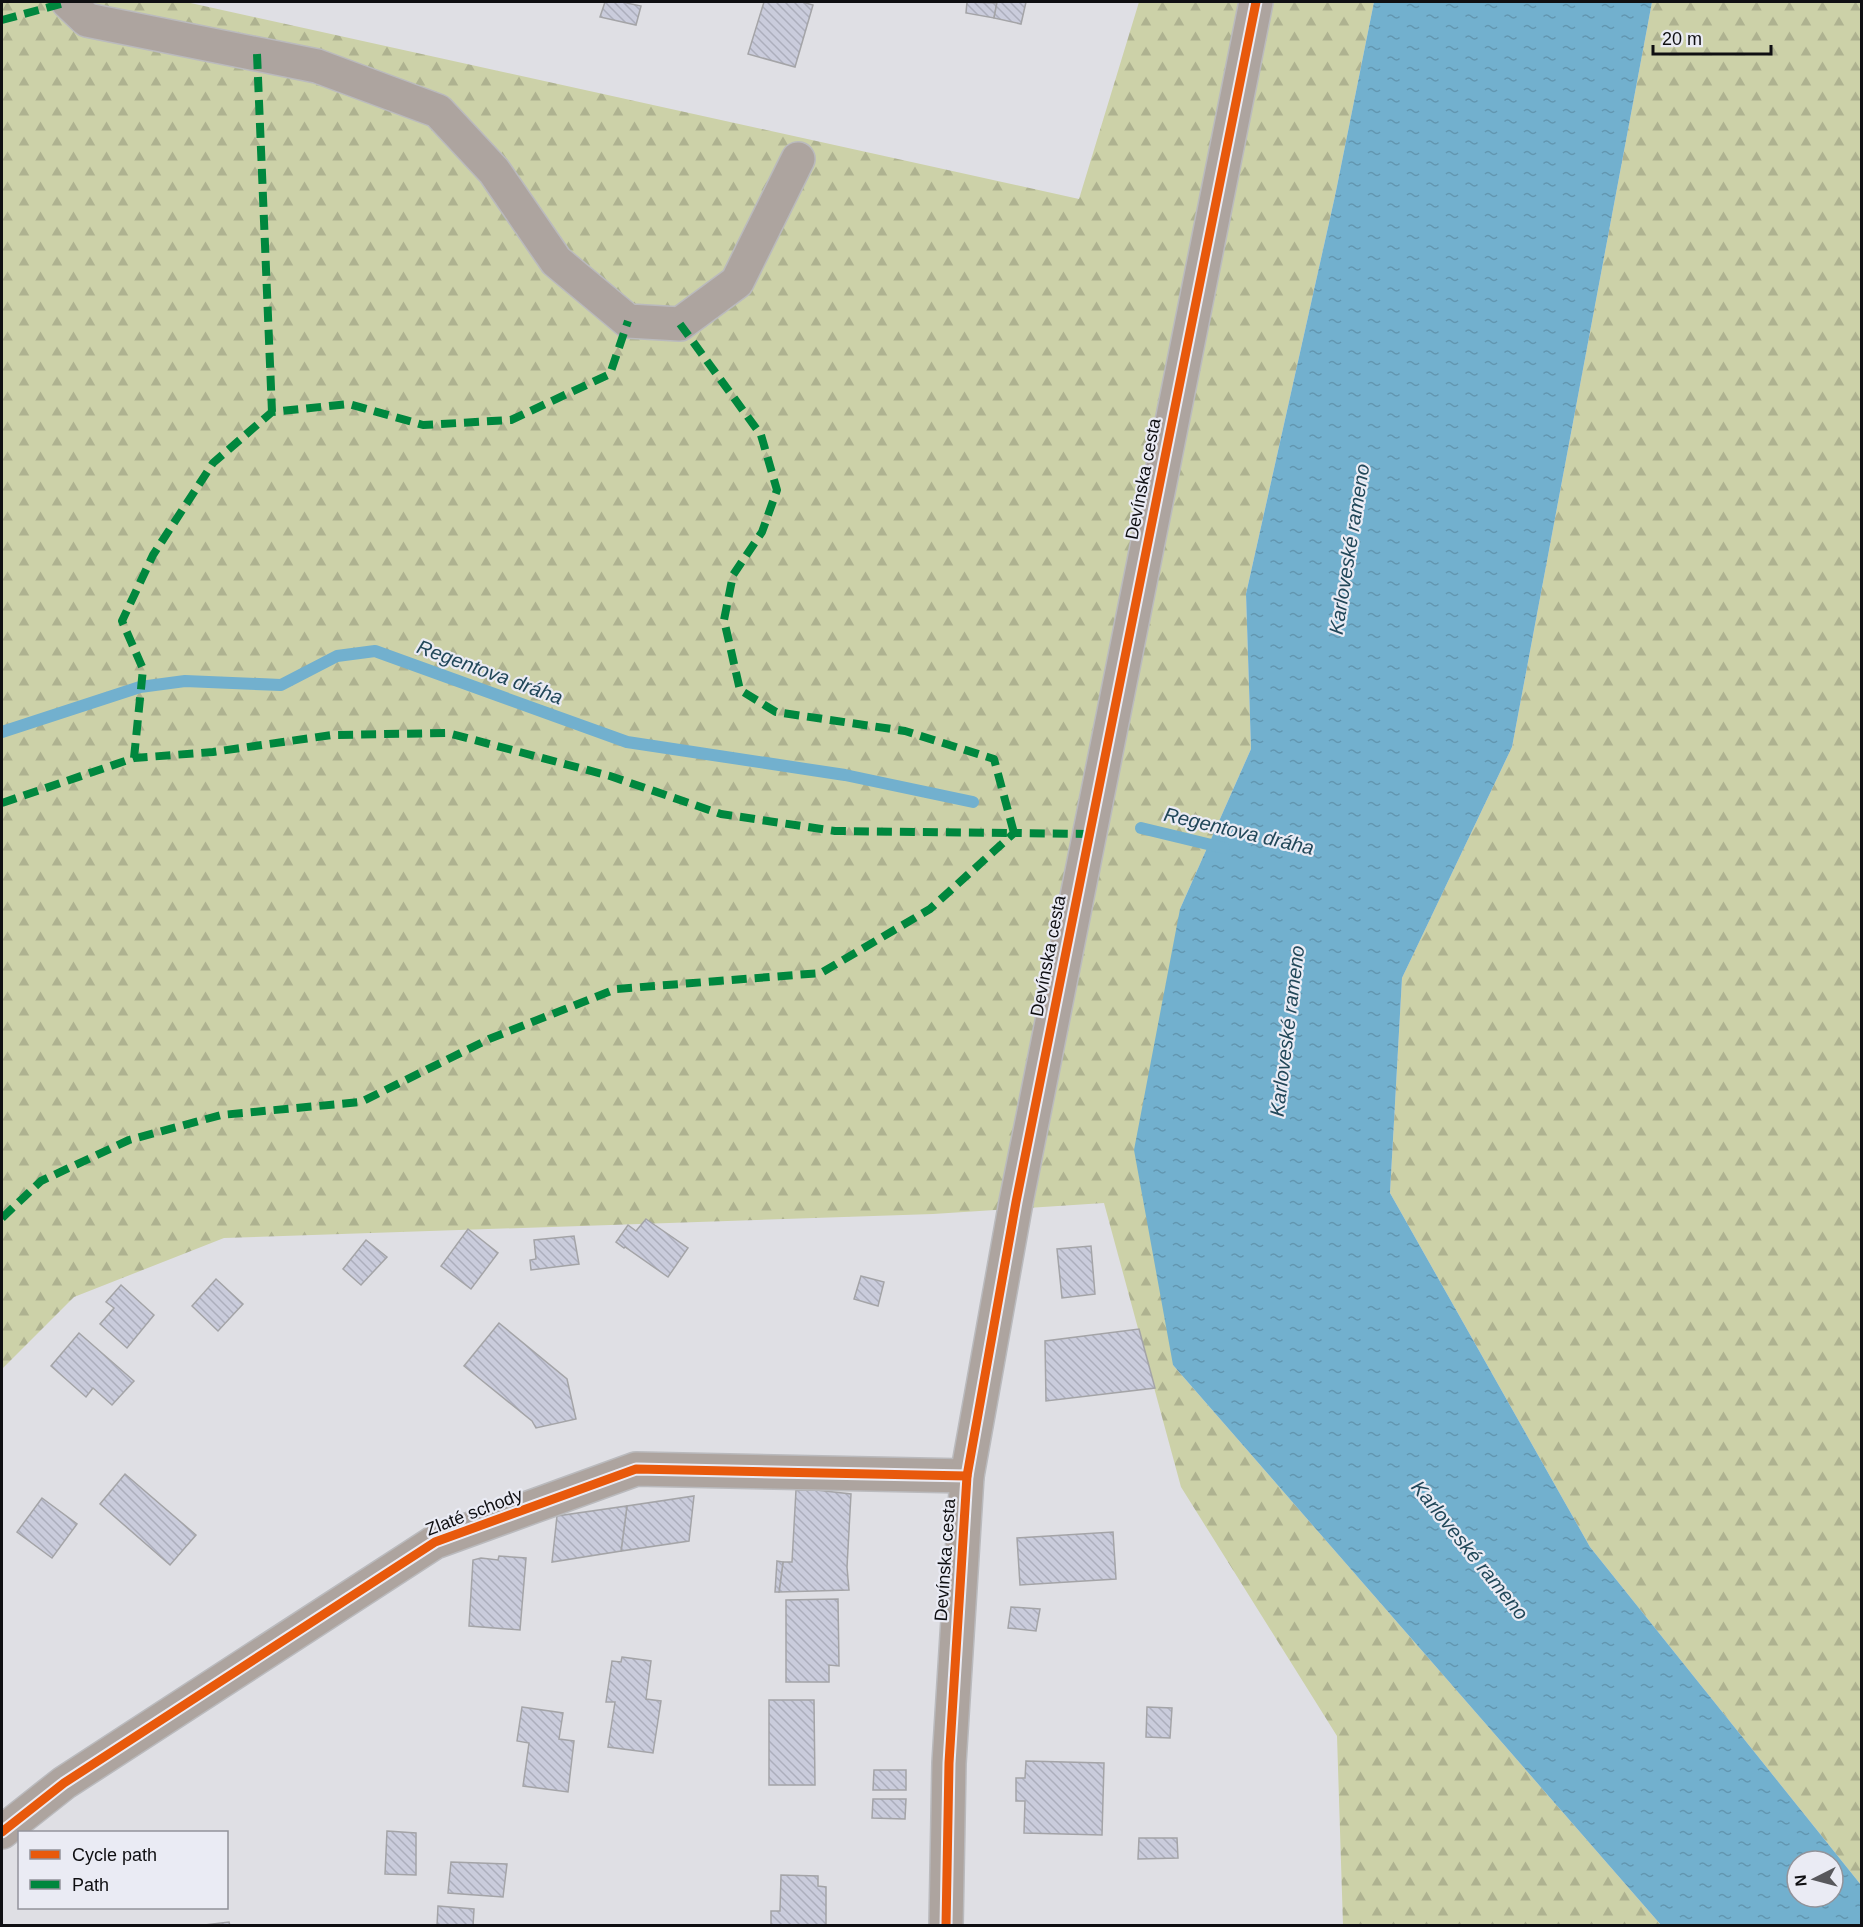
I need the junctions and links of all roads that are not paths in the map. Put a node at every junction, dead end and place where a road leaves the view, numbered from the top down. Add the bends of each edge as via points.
1 (68, 2) edge
2 (1256, 2) edge
3 (798, 159) dead end
4 (967, 1476) junction
5 (2, 1832) edge
6 (946, 1926) edge

1 - 3 street via 87,20 317,66 438,111 494,171 556,261 628,321 680,324 737,282
2 - 4 street, Devínska cesta via 1032,1121
4 - 5 street, Zlaté schody via 636,1469 435,1542 64,1783
4 - 6 street, Devínska cesta via 949,1753

